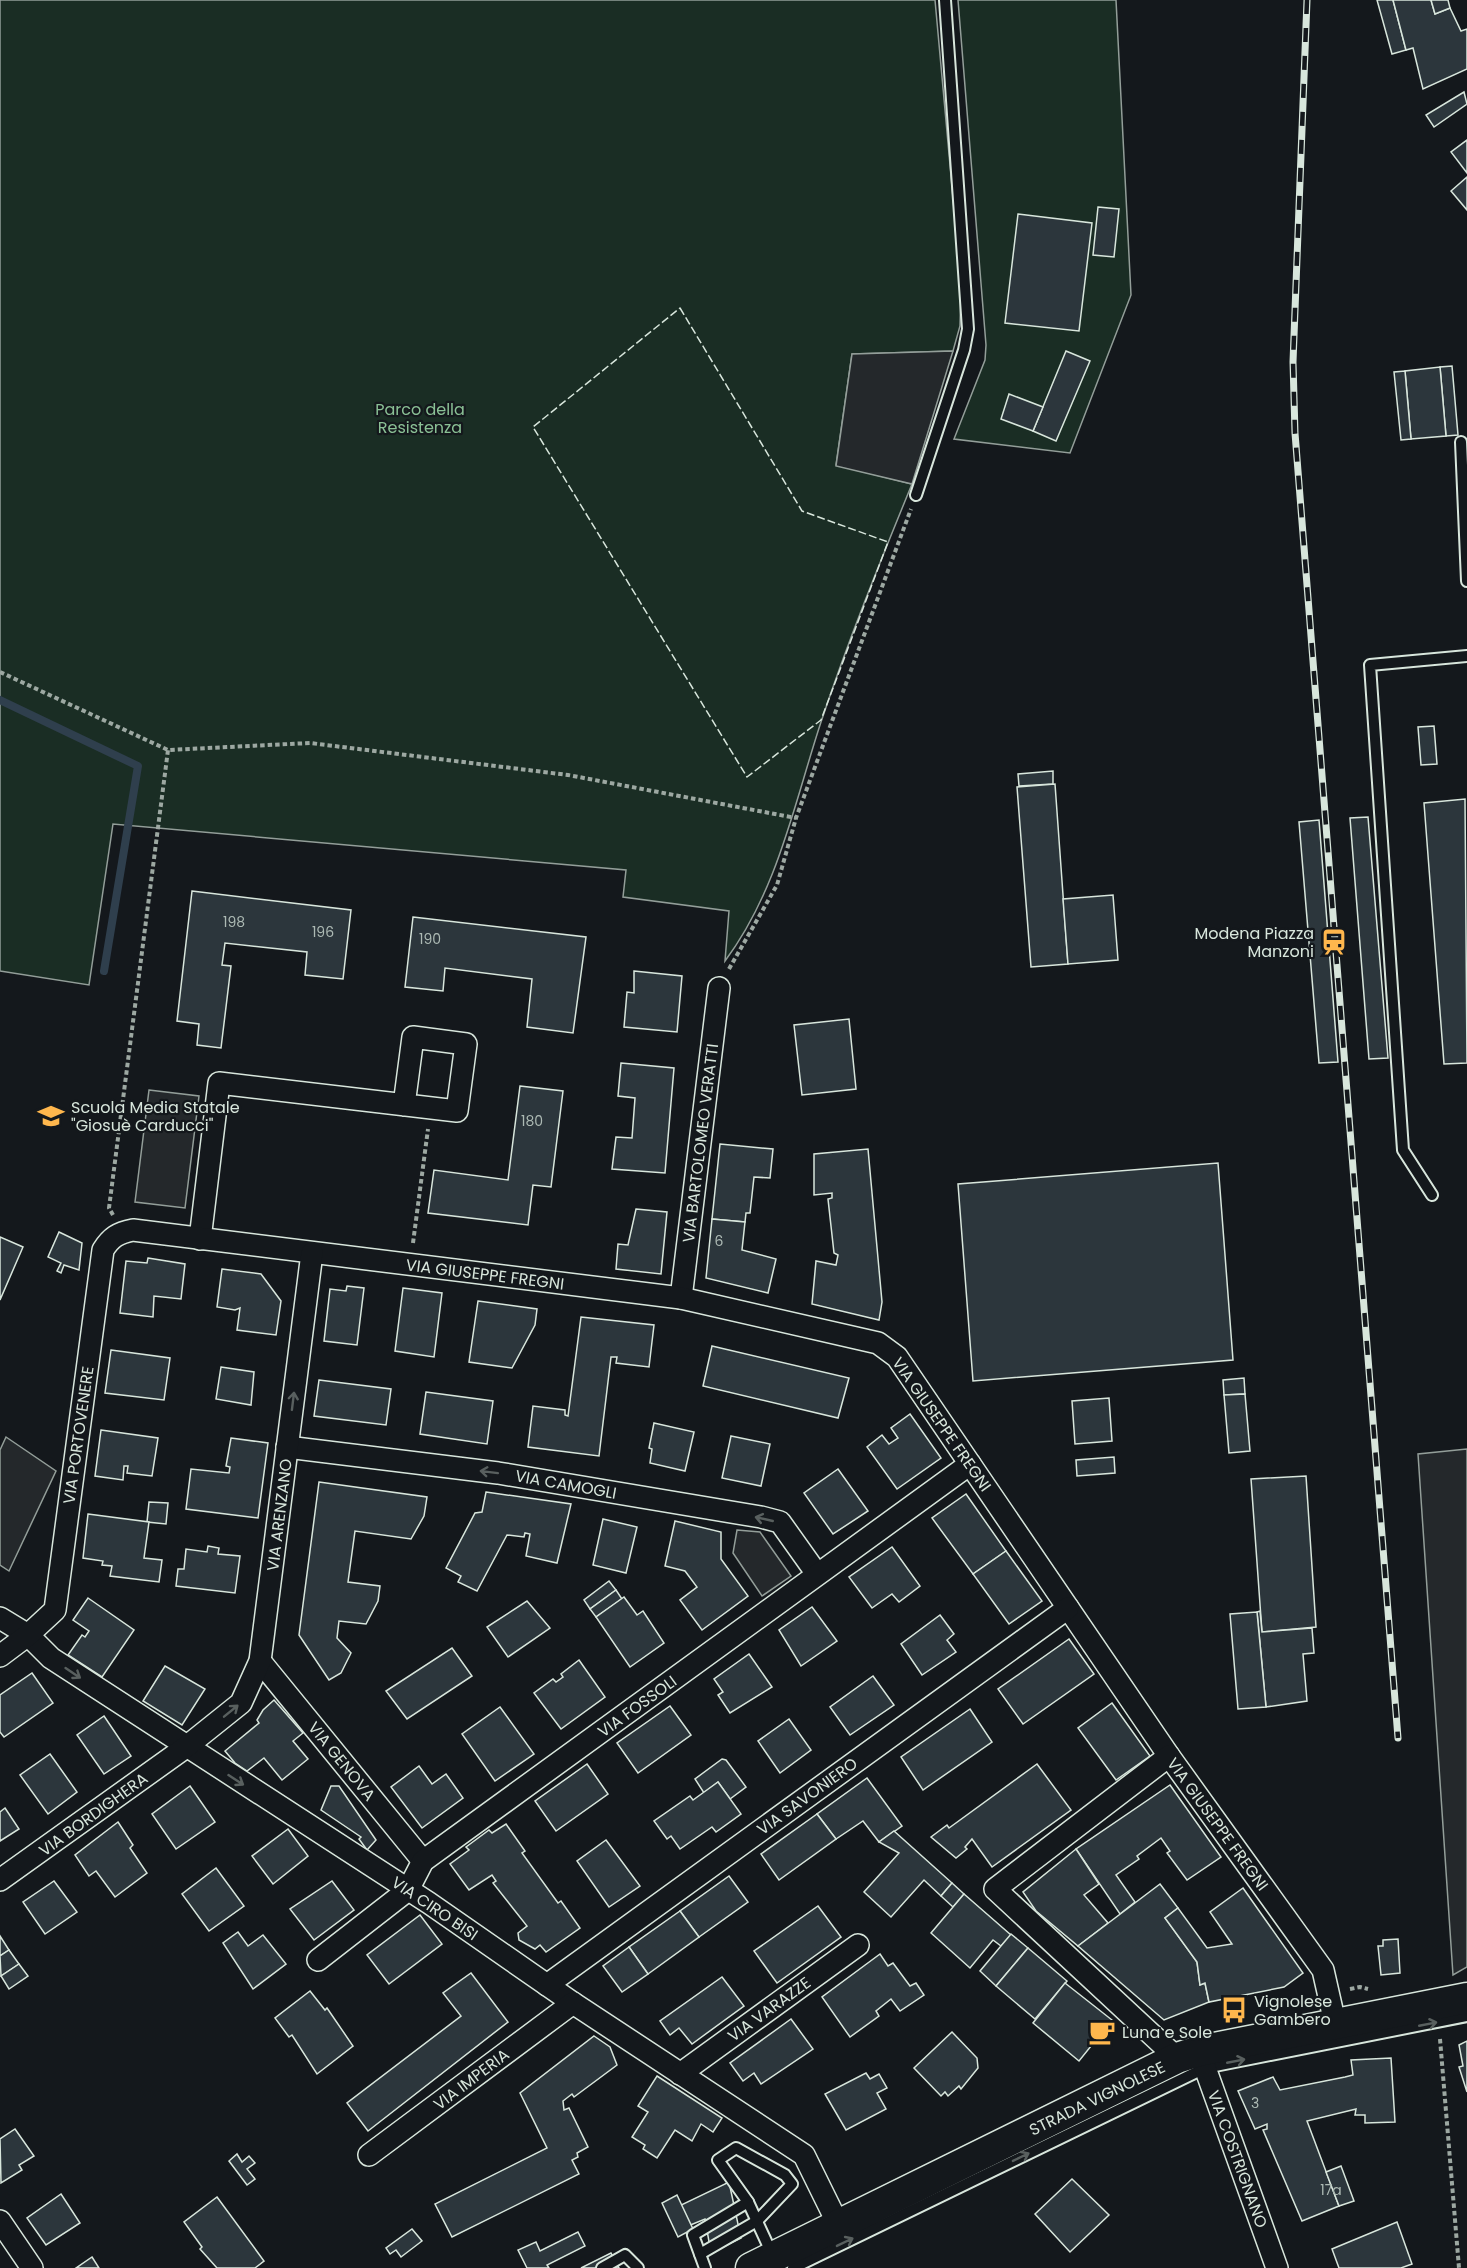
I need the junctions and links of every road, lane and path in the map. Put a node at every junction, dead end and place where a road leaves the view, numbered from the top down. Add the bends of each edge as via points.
1 (945, 0) edge
2 (1461, 442) dead end
3 (916, 495) joint
4 (1467, 581) edge
5 (1467, 656) edge
6 (0, 672) edge
7 (168, 750) junction
8 (796, 818) junction
9 (719, 988) joint
10 (404, 1105) junction
11 (430, 1108) junction
12 (1432, 1195) dead end
13 (122, 1232) junction
14 (200, 1239) junction
15 (312, 1253) junction
16 (410, 1265) junction
17 (681, 1298) junction
18 (288, 1447) junction
19 (970, 1464) junction
20 (817, 1574) junction
21 (1068, 1608) junction
22 (0, 1618) edge
23 (28, 1635) junction
24 (0, 1656) edge
25 (260, 1661) junction
26 (185, 1748) junction
27 (1169, 1756) junction
28 (423, 1861) junction
29 (0, 1880) edge
30 (408, 1890) junction
31 (858, 1945) dead end
32 (318, 1960) dead end
33 (547, 1985) junction
34 (1467, 1998) edge
35 (573, 2004) junction
36 (1467, 2016) edge
37 (1335, 2023) junction
38 (1439, 2032) dead end
39 (1193, 2059) junction
40 (681, 2074) junction
41 (369, 2155) dead end
42 (748, 2202) junction
43 (0, 2221) edge
44 (757, 2222) junction
45 (839, 2226) junction
46 (700, 2254) junction
47 (772, 2264) edge
48 (32, 2268) edge
49 (602, 2268) edge
50 (638, 2268) edge
51 (705, 2268) edge
52 (1277, 2268) edge
53 (1459, 2268) edge

1 - 3 lane via 968,330
2 - 4 lane
3 - 8 path
5 - 12 lane via 1370,666 1403,1150
6 - 7 path
7 - 8 path via 264,744 349,748 589,778
7 - 13 path via 109,1209
8 - 9 path via 777,885
9 - 17 street, VIA BARTOLOMEO VERATTI
10 - 11 street
10 - 11 street via 413,1037 466,1044 457,1112
10 - 14 street via 219,1083
11 - 16 path
13 - 14 street, VIA GIUSEPPE FREGNI
13 - 23 street, VIA PORTOVENERE via 111,1238 103,1250 55,1610
14 - 15 street, VIA GIUSEPPE FREGNI
15 - 16 street, VIA GIUSEPPE FREGNI
18 -> 15 street, VIA ARENZANO
16 - 17 street, VIA GIUSEPPE FREGNI
17 - 19 street, VIA GIUSEPPE FREGNI via 878,1343 897,1357
20 -> 18 street, VIA CAMOGLI via 780,1522 761,1517 498,1473
18 - 25 street, VIA ARENZANO
19 - 20 street, VIA FOSSOLI
19 - 21 street, VIA GIUSEPPE FREGNI
20 - 28 street, VIA FOSSOLI
21 - 27 street, VIA GIUSEPPE FREGNI
21 - 33 street, VIA SAVONIERO
22 - 23 street, VIA CIRO BISI
23 - 24 street, VIA PORTOVENERE
23 -> 26 street, VIA CIRO BISI via 51,1658
26 -> 25 street, VIA ARENZANO via 241,1702
25 - 28 street, VIA GENOVA
26 - 29 street, VIA BORDIGHERA
26 -> 30 street, VIA CIRO BISI
27 - 37 street, VIA GIUSEPPE FREGNI via 1323,1970
27 - 39 street via 995,1889
28 - 30 street, VIA FOSSOLI
30 - 32 street, VIA FOSSOLI
30 - 33 street, VIA CIRO BISI
31 - 40 street, VIA VARAZZE
33 - 35 street, VIA CIRO BISI
34 - 37 main road, STRADA VIGNOLESE
35 - 40 street, VIA CIRO BISI
35 - 41 street, VIA IMPERIA
39 -> 36 lane, STRADA VIGNOLESE
37 - 39 main road, STRADA VIGNOLESE
38 - 53 path
39 - 45 main road, STRADA VIGNOLESE
47 -> 39 lane, STRADA VIGNOLESE
39 - 52 street, VIA COSTRIGNANO
40 - 45 street, VIA CIRO BISI via 804,2155
42 - 44 lane
42 - 44 lane via 718,2160 736,2148 785,2175 792,2184
42 - 46 lane via 693,2235
43 - 48 street
44 - 46 lane
44 - 47 lane
45 - 47 main road, STRADA VIGNOLESE
46 - 51 lane
49 - 50 lane via 625,2255

